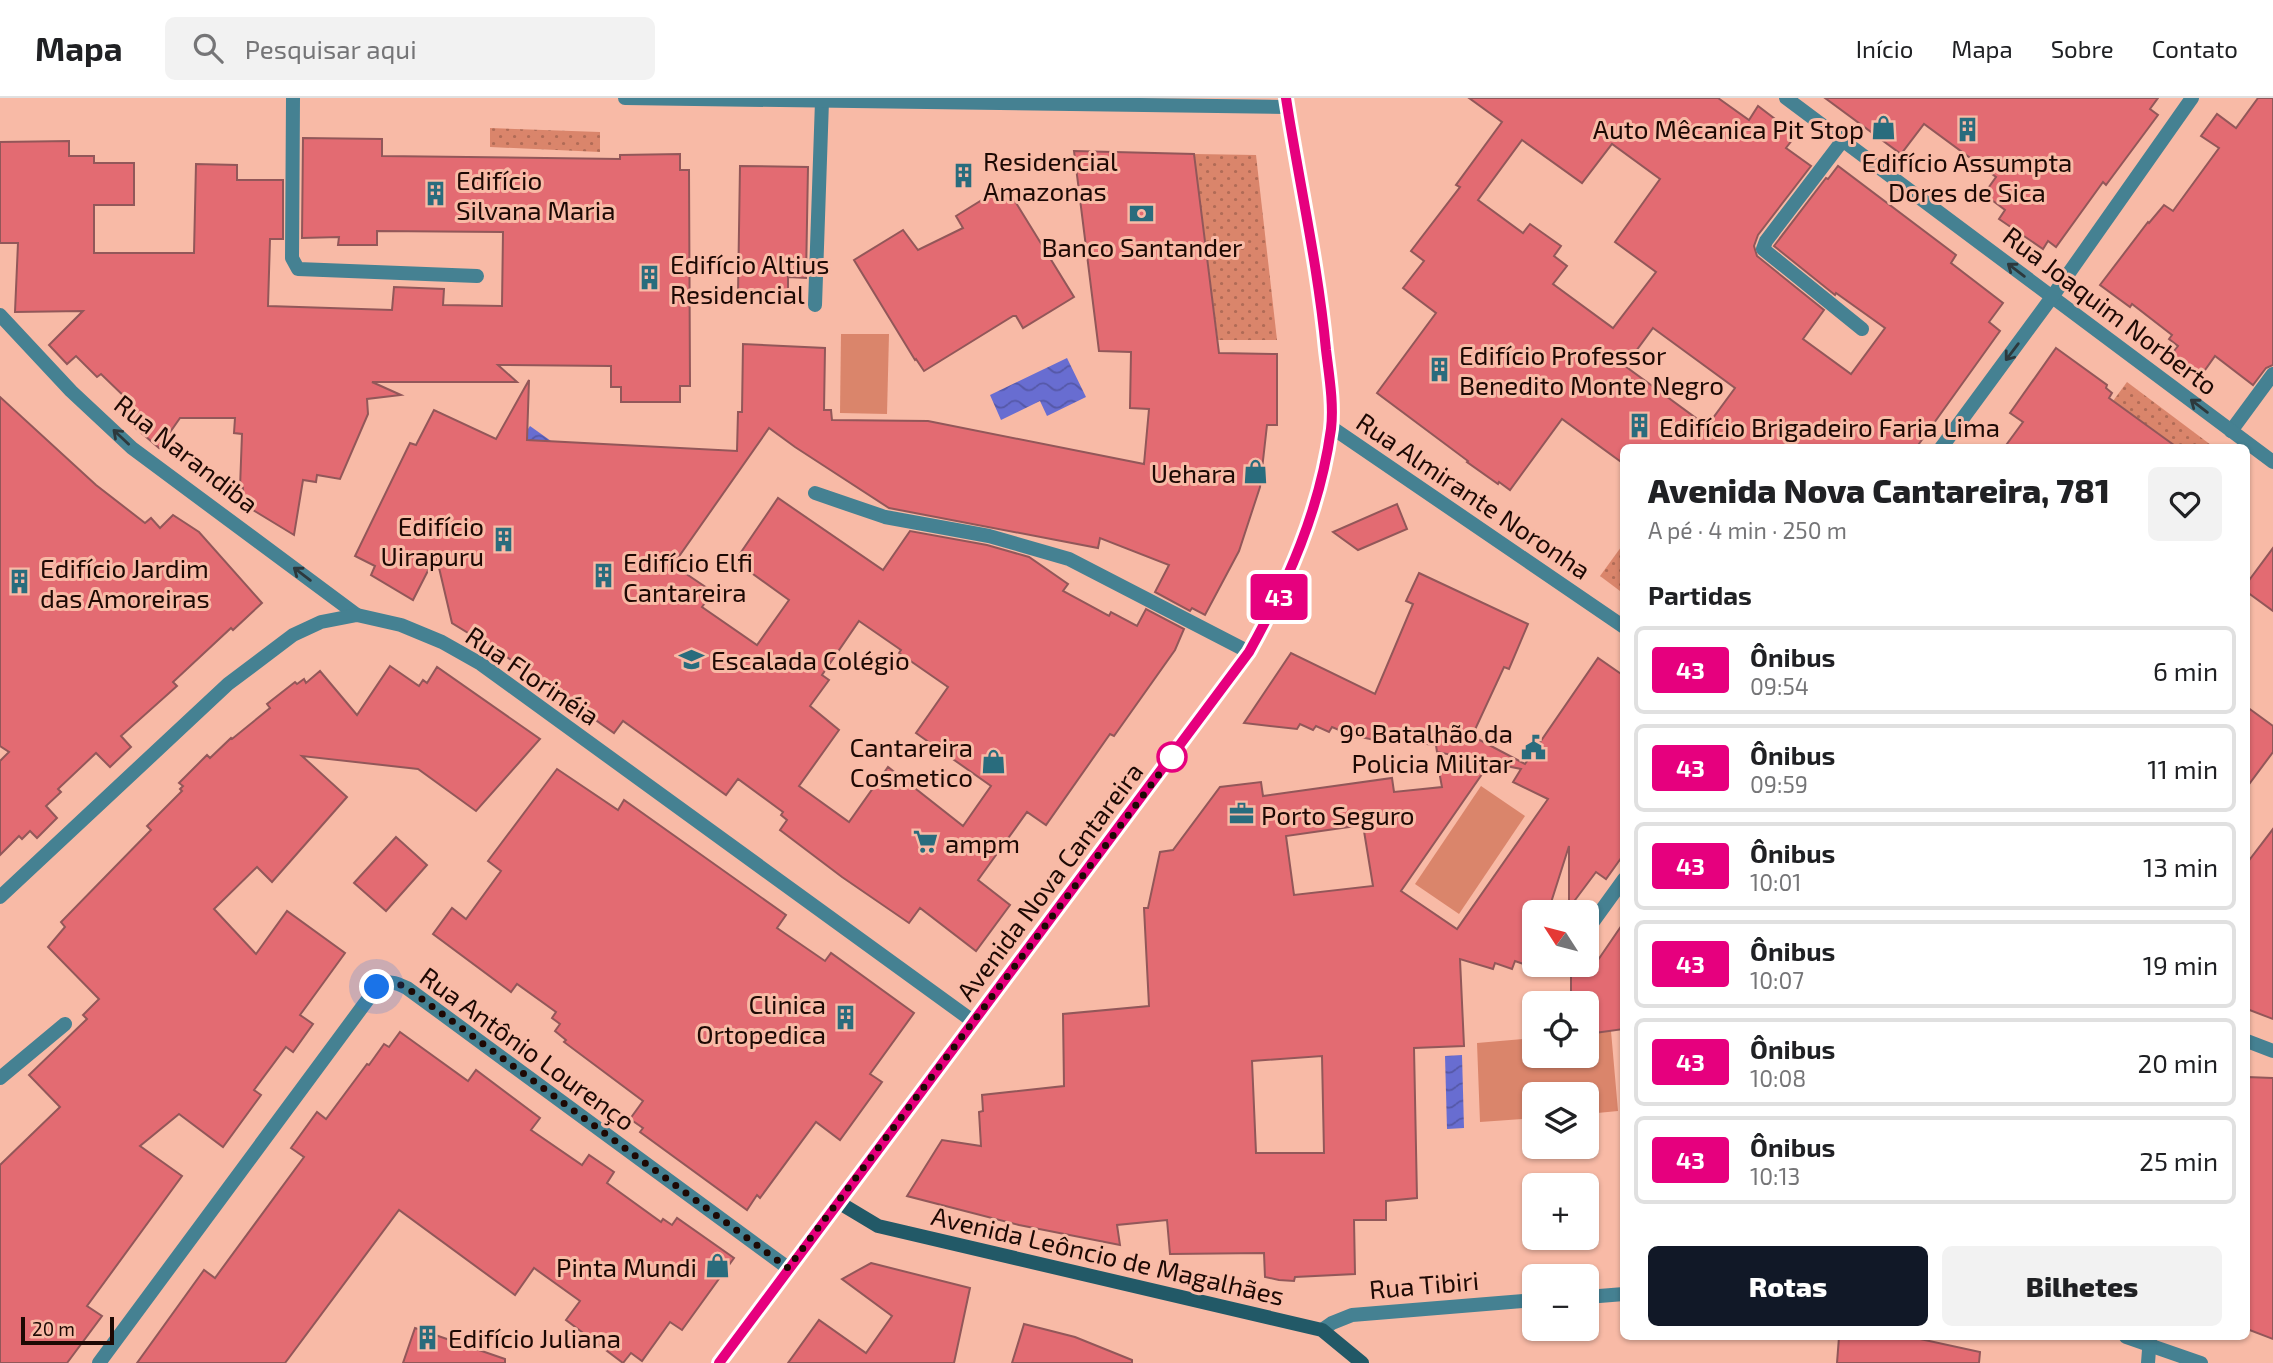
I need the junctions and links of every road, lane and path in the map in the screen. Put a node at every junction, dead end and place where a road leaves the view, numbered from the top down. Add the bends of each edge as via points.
1 (293, 98) edge
2 (625, 98) edge
3 (1786, 98) edge
4 (2192, 98) edge
5 (750, 99) edge
6 (822, 101) junction
7 (1286, 102) edge
8 (1843, 141) junction
9 (477, 276) dead end
10 (2052, 297) junction
11 (815, 305) dead end
12 (0, 315) edge
13 (1861, 329) dead end
14 (2273, 374) edge
15 (1331, 427) junction
16 (2231, 431) junction
17 (1944, 444) edge
18 (2249, 444) edge
19 (2250, 445) edge
20 (2273, 462) edge
21 (815, 493) dead end
22 (357, 615) junction
23 (1620, 624) edge
24 (1249, 652) junction
25 (1620, 885) edge
26 (0, 897) edge
27 (1600, 912) edge
28 (974, 1022) junction
29 (65, 1024) dead end
30 (2250, 1042) edge
31 (2273, 1051) edge
32 (0, 1079) edge
33 (838, 1202) junction
34 (788, 1268) junction
35 (1620, 1294) edge
36 (1599, 1296) edge
37 (1522, 1301) edge
38 (1322, 1330) junction
39 (2150, 1341) edge
40 (99, 1363) edge
41 (719, 1363) edge
42 (1362, 1363) edge
43 (2148, 1363) edge
44 (2201, 1363) edge

1 - 9 street via 294,265 302,271
2 - 5 street
3 - 8 street, Rua Joaquim Norberto
4 - 10 street
5 - 6 street
6 - 7 street
6 - 11 street
7 - 15 main road, Avenida Nova Cantareira via 1322,310
10 -> 8 street, Rua Joaquim Norberto
8 - 13 street via 1763,249
16 -> 10 street, Rua Joaquim Norberto
10 -> 17 street
22 -> 12 street, Rua Narandiba via 132,448
14 - 16 street
15 - 23 street, Rua Almirante Noronha
15 - 24 main road, Avenida Nova Cantareira via 1299,554
16 - 18 street, Rua Joaquim Norberto
19 - 20 street, Rua Joaquim Norberto
21 - 24 street via 885,517 989,536 1069,559
22 - 26 street, Rua Florinéia via 321,622 293,635 228,684
22 - 28 street, Rua Florinéia via 401,625 481,664
24 - 28 main road, Avenida Nova Cantareira
25 - 27 street
28 - 33 main road, Avenida Nova Cantareira
29 - 32 street
30 - 31 street
33 - 34 main road, Avenida Nova Cantareira
33 - 38 main road, Avenida Leôncio de Magalhães via 878,1226
34 - 40 street, Rua Antônio Lourenço via 407,988 386,982 377,987
34 - 41 main road, Avenida Nova Cantareira
35 - 36 street
37 - 38 street, Rua Tibiri via 1352,1315
38 - 42 main road, Avenida Leôncio de Magalhães
39 - 43 street
39 - 44 street

